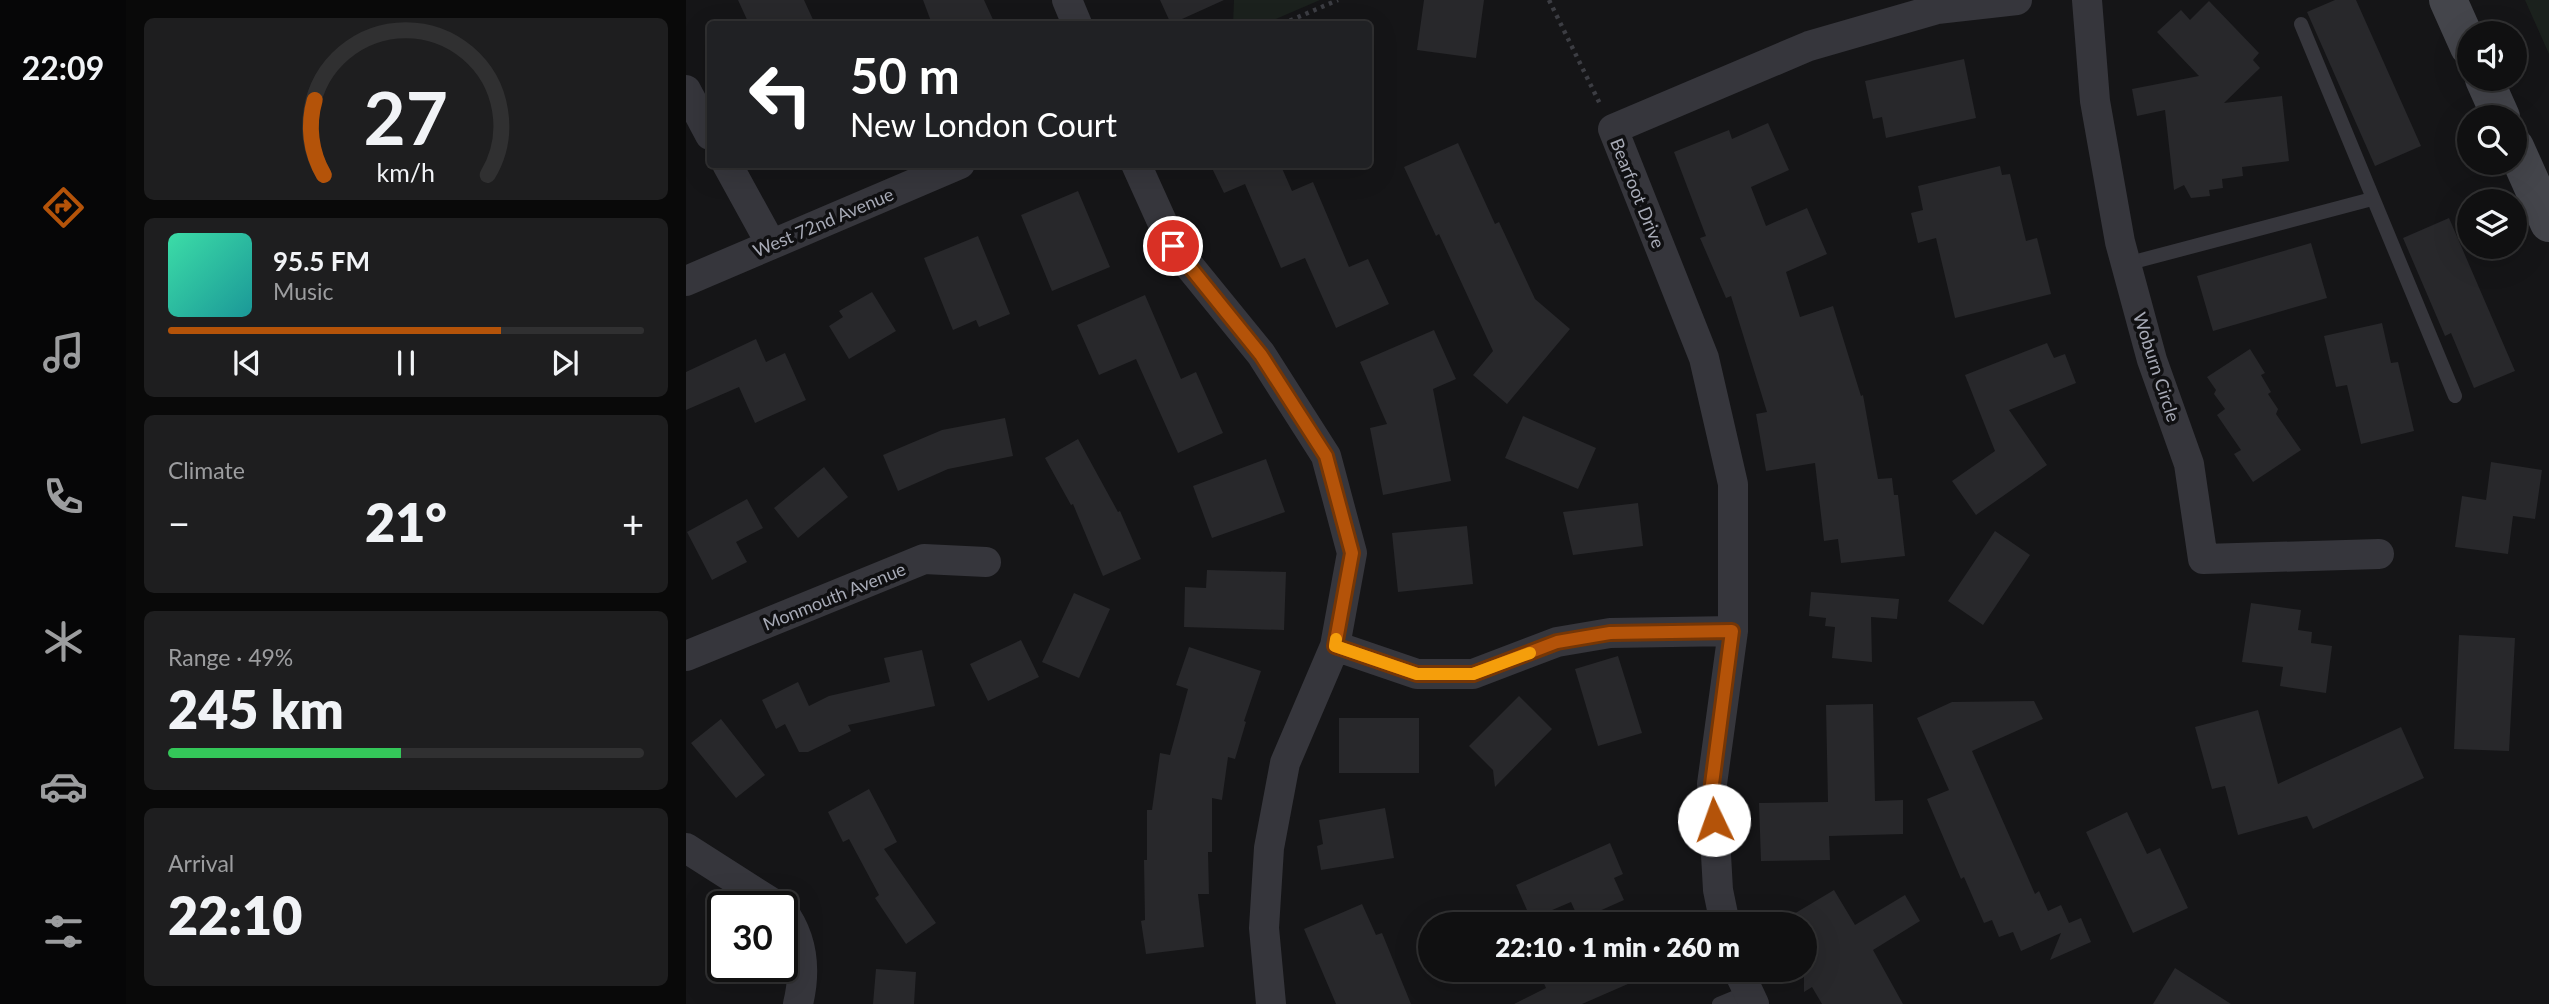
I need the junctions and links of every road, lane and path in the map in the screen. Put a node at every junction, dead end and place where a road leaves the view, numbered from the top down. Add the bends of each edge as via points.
1 (1067, 0) edge
2 (1338, 0) edge
3 (1549, 0) edge
4 (2017, 0) edge
5 (2087, 0) edge
6 (2448, 0) edge
7 (1076, 21) edge
8 (1289, 21) edge
9 (2457, 21) edge
10 (2301, 24) dead end
11 (686, 90) edge
12 (707, 129) edge
13 (1613, 129) junction
14 (729, 168) edge
15 (951, 168) edge
16 (1138, 168) edge
17 (2527, 174) edge
18 (2372, 199) junction
19 (2549, 223) edge
20 (771, 244) junction
21 (2126, 264) junction
22 (686, 281) edge
23 (2455, 396) dead end
24 (2379, 554) dead end
25 (986, 562) dead end
26 (1732, 631) junction
27 (1335, 646) junction
28 (686, 656) edge
29 (686, 848) edge
30 (753, 891) edge
31 (1722, 912) edge
32 (798, 942) edge
33 (1747, 988) edge
34 (798, 1004) edge
35 (1270, 1004) edge
36 (1719, 1004) edge

1 - 7 street
2 - 8 path
3 - 13 path
4 - 13 street, Bearfoot Drive via 1937,9 1809,46
5 - 21 street, Woburn Circle via 2095,102
6 - 9 street
10 - 18 lane
11 - 12 street
13 - 26 street, Bearfoot Drive via 1704,358 1733,484
14 - 20 street
15 - 20 street, West 72nd Avenue
16 - 27 street via 1173,246 1261,355 1326,456 1352,553
17 - 19 street
18 - 21 lane
18 - 23 lane
20 - 22 street, West 72nd Avenue
21 - 24 street, Woburn Circle via 2152,360 2189,464 2203,559
25 - 28 street, Monmouth Avenue via 924,559
26 - 27 street via 1610,633 1557,642 1473,674 1417,674
26 - 31 street, Bearfoot Drive via 1712,784
27 - 35 street via 1285,763 1269,848 1264,928
29 - 30 street
32 - 34 street via 803,983
33 - 36 lane

